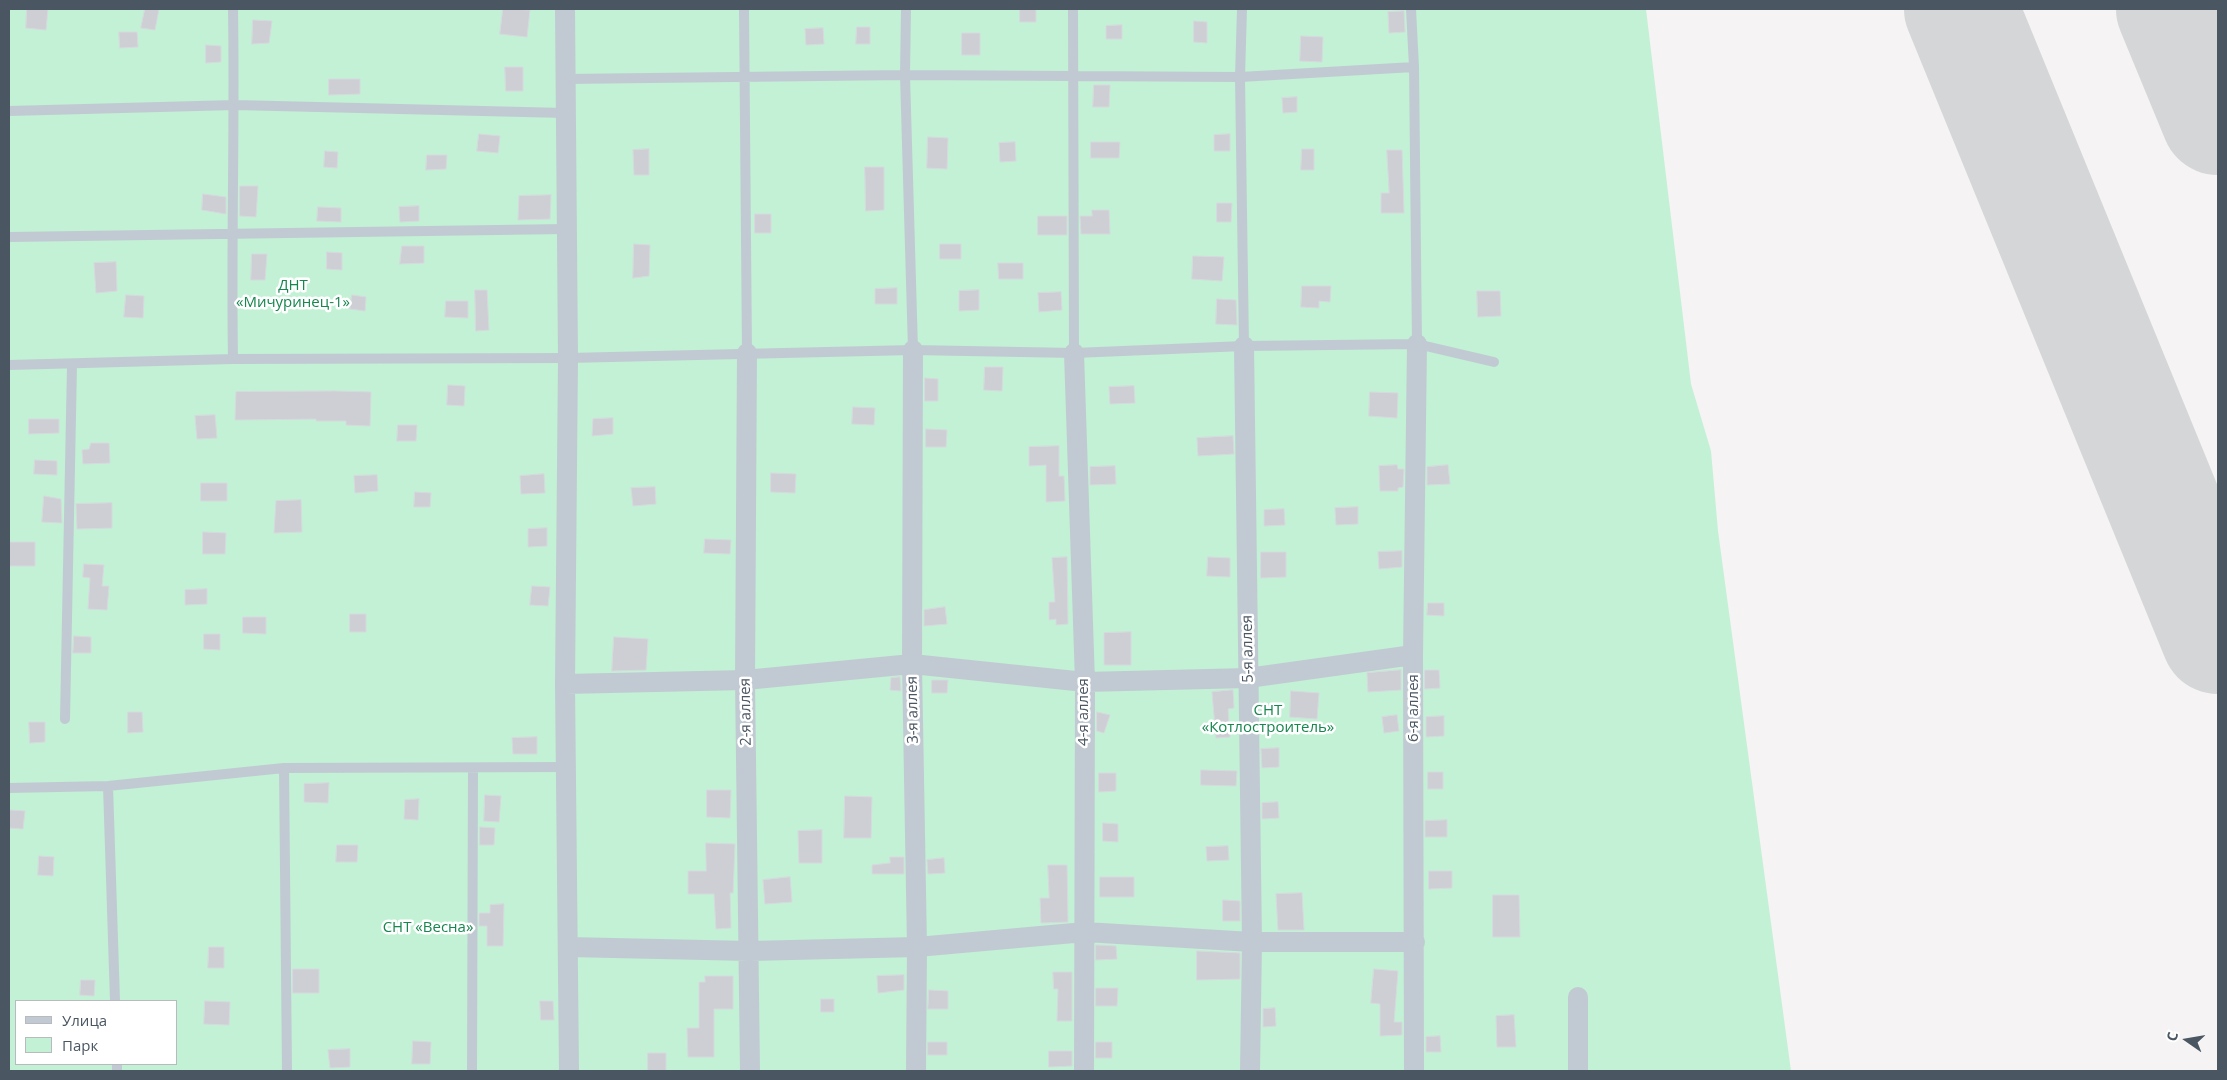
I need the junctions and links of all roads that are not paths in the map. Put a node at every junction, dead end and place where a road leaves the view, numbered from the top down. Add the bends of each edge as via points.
1 (232, 9) edge
2 (565, 9) edge
3 (744, 9) edge
4 (906, 9) edge
5 (1073, 9) edge
6 (1242, 9) edge
7 (1411, 9) edge
8 (1414, 68) junction
9 (905, 75) junction
10 (746, 76) junction
11 (1073, 77) junction
12 (1240, 77) junction
13 (565, 79) junction
14 (234, 105) junction
15 (9, 111) edge
16 (565, 113) junction
17 (566, 229) junction
18 (231, 234) junction
19 (9, 237) edge
20 (1417, 344) junction
21 (1244, 346) junction
22 (913, 350) junction
23 (747, 353) junction
24 (1074, 353) junction
25 (568, 358) junction
26 (233, 359) junction
27 (1494, 362) dead end
28 (9, 365) edge
29 (72, 365) junction
30 (1413, 655) junction
31 (912, 664) junction
32 (1248, 678) junction
33 (745, 680) junction
34 (1085, 682) junction
35 (564, 684) junction
36 (65, 719) dead end
37 (566, 767) junction
38 (284, 768) junction
39 (473, 768) junction
40 (108, 786) junction
41 (9, 788) edge
42 (1085, 932) junction
43 (1252, 942) junction
44 (1415, 942) junction
45 (568, 947) junction
46 (917, 947) junction
47 (750, 951) junction
48 (1578, 997) dead end
49 (115, 1000) edge
50 (287, 1071) edge
51 (472, 1071) edge
52 (569, 1071) edge
53 (750, 1071) edge
54 (916, 1071) edge
55 (1084, 1071) edge
56 (1250, 1071) edge
57 (1414, 1071) edge
58 (1578, 1071) edge

1 - 14 lane
2 - 13 street
3 - 10 lane
4 - 9 lane
5 - 11 lane
6 - 12 lane
7 - 8 lane
8 - 12 lane
8 - 20 lane
9 - 10 lane
9 - 11 lane
9 - 22 lane
10 - 13 lane
10 - 23 lane
11 - 12 lane
11 - 24 lane
12 - 21 lane
13 - 16 street
14 - 15 lane
14 - 16 lane
14 - 18 lane
16 - 17 street
17 - 18 lane
17 - 25 street
18 - 19 lane
18 - 26 lane
20 - 21 lane
20 - 27 lane
20 - 30 street, 6-я аллея
21 - 24 lane
21 - 32 street, 5-я аллея
22 - 23 lane
22 - 24 lane
22 - 31 street, 3-я аллея
23 - 25 lane
23 - 33 street, 2-я аллея
24 - 34 street, 4-я аллея
25 - 26 lane
25 - 35 street
26 - 29 lane
28 - 29 lane
29 - 36 lane
30 - 32 street
30 - 44 street, 6-я аллея
31 - 33 street
31 - 34 street
31 - 46 street, 3-я аллея
32 - 34 street
32 - 43 street, 5-я аллея
33 - 35 street
33 - 47 street, 2-я аллея
34 - 42 street, 4-я аллея
35 - 37 street
37 - 39 lane
37 - 45 street
38 - 39 lane
38 - 40 lane
38 - 50 lane
39 - 51 lane
40 - 41 lane
40 - 49 lane
42 - 43 street
42 - 46 street
42 - 55 street, 4-я аллея
43 - 44 street
43 - 56 street, 5-я аллея
44 - 57 street, 6-я аллея
45 - 47 street
45 - 52 street
46 - 47 street
46 - 54 street, 3-я аллея
47 - 53 street, 2-я аллея
48 - 58 street

